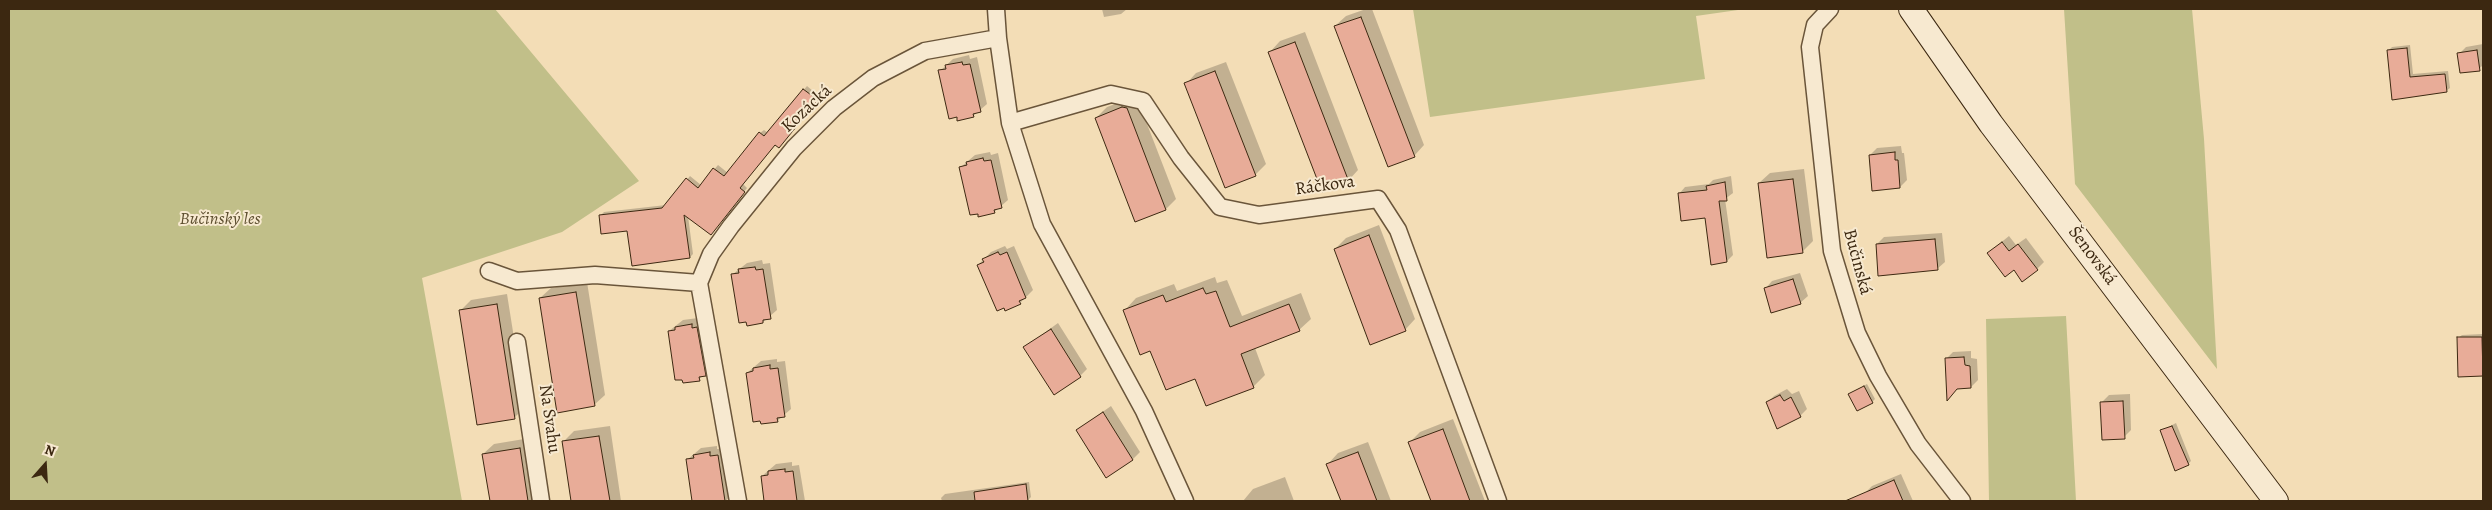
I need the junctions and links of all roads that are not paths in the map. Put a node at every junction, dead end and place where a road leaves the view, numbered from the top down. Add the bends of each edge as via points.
1 (996, 9) edge
2 (1830, 9) edge
3 (1911, 9) edge
4 (998, 38) junction
5 (1010, 124) junction
6 (490, 271) dead end
7 (699, 283) junction
8 (518, 342) dead end
9 (541, 501) edge
10 (738, 501) edge
11 (1183, 501) edge
12 (1498, 501) edge
13 (1962, 501) edge
14 (2276, 501) edge

1 - 4 street
2 - 13 street, Bučinská via 1815,25 1810,47 1832,251 1857,332 1878,376 1918,444
3 - 14 main road, Šenovská via 1992,124
4 - 5 street
4 - 7 street, Kozácká via 924,51 873,78 834,108 794,148 731,226 711,254
5 - 11 street via 1042,224 1144,411
5 - 12 street, Ráčkova via 1112,94 1143,101 1220,207 1259,215 1378,198 1398,230
6 - 7 street via 517,281 595,276
7 - 10 street
8 - 9 street, Na Svahu

